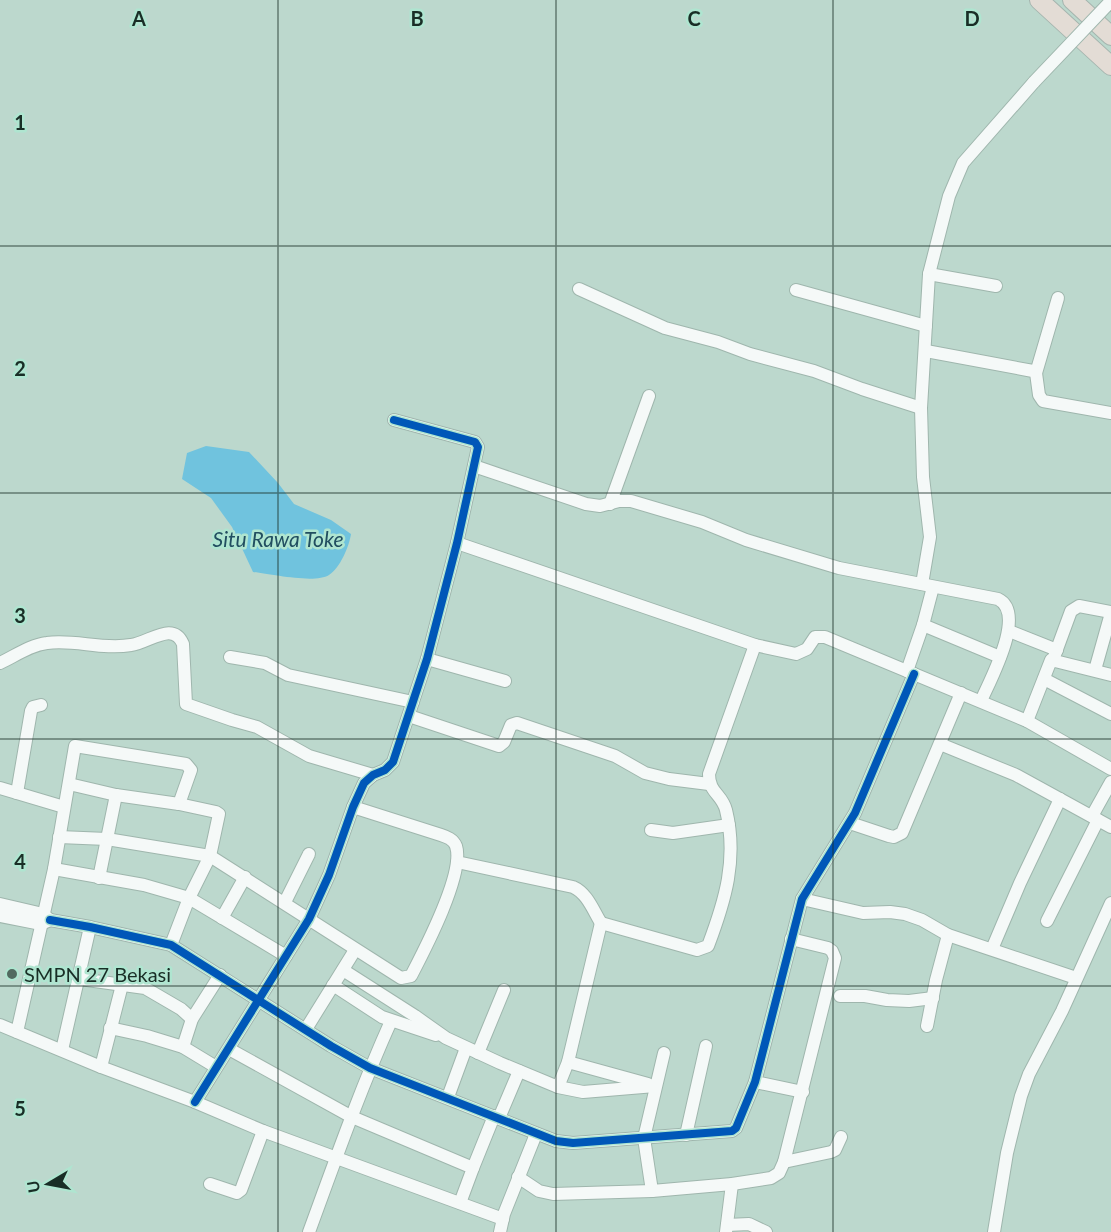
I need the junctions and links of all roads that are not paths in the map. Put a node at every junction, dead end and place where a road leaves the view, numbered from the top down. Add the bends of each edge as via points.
1 (1039, 0) edge
2 (1072, 0) edge
3 (1111, 1) edge
4 (1111, 36) edge
5 (1111, 66) edge
6 (929, 274) junction
7 (996, 286) dead end
8 (579, 289) dead end
9 (796, 290) dead end
10 (1058, 298) dead end
11 (926, 326) junction
12 (926, 351) junction
13 (1036, 373) junction
14 (649, 396) dead end
15 (921, 408) junction
16 (1111, 413) edge
17 (394, 420) dead end
18 (474, 466) junction
19 (610, 504) junction
20 (457, 543) junction
21 (928, 586) junction
22 (1111, 612) edge
23 (923, 626) junction
24 (1009, 631) junction
25 (755, 645) junction
26 (1055, 655) junction
27 (230, 657) dead end
28 (1000, 657) junction
29 (427, 659) junction
30 (0, 663) edge
31 (1095, 670) junction
32 (910, 672) junction
33 (1111, 675) edge
34 (1044, 679) junction
35 (505, 681) dead end
36 (961, 693) junction
37 (981, 701) junction
38 (413, 702) junction
39 (41, 705) dead end
40 (1111, 714) edge
41 (409, 716) junction
42 (1028, 721) junction
43 (940, 744) junction
44 (1111, 769) edge
45 (374, 775) junction
46 (1111, 782) edge
47 (69, 784) junction
48 (709, 784) junction
49 (0, 788) edge
50 (17, 793) junction
51 (116, 795) junction
52 (1060, 799) junction
53 (179, 804) junction
54 (64, 807) junction
55 (353, 807) junction
56 (1095, 818) junction
57 (850, 823) junction
58 (729, 825) junction
59 (1111, 827) edge
60 (651, 830) dead end
61 (59, 837) junction
62 (107, 839) junction
63 (309, 854) dead end
64 (210, 856) junction
65 (457, 862) junction
66 (54, 869) junction
67 (245, 877) junction
68 (99, 878) junction
69 (189, 898) junction
70 (802, 900) junction
71 (285, 902) junction
72 (0, 904) edge
73 (1110, 906) edge
74 (0, 916) edge
75 (222, 918) junction
76 (309, 919) junction
77 (45, 920) junction
78 (1047, 921) dead end
79 (601, 923) junction
80 (90, 927) junction
81 (948, 935) junction
82 (791, 939) junction
83 (171, 945) junction
84 (992, 949) junction
85 (355, 950) junction
86 (286, 956) junction
87 (343, 970) junction
88 (220, 975) junction
89 (80, 978) junction
90 (1076, 978) junction
91 (122, 985) junction
92 (333, 985) junction
93 (504, 990) dead end
94 (840, 996) dead end
95 (933, 998) junction
96 (260, 1000) junction
97 (192, 1019) junction
98 (391, 1021) junction
99 (0, 1025) edge
100 (927, 1026) dead end
101 (110, 1028) junction
102 (306, 1029) junction
103 (17, 1032) junction
104 (447, 1038) junction
105 (706, 1046) dead end
106 (183, 1047) junction
107 (229, 1049) junction
108 (62, 1050) junction
109 (472, 1051) junction
110 (664, 1053) dead end
111 (568, 1062) junction
112 (100, 1067) junction
113 (216, 1067) junction
114 (370, 1068) junction
115 (519, 1071) junction
116 (755, 1082) junction
117 (655, 1086) junction
118 (558, 1087) junction
119 (803, 1092) junction
120 (448, 1097) junction
121 (195, 1102) junction
122 (352, 1117) junction
123 (497, 1117) junction
124 (262, 1131) junction
125 (536, 1134) junction
126 (686, 1136) junction
127 (841, 1137) dead end
128 (644, 1138) junction
129 (335, 1157) junction
130 (784, 1162) junction
131 (473, 1168) junction
132 (518, 1177) junction
133 (210, 1184) dead end
134 (732, 1184) junction
135 (652, 1191) junction
136 (460, 1203) junction
137 (503, 1219) junction
138 (727, 1228) edge
139 (309, 1232) edge
140 (500, 1232) edge
141 (766, 1232) edge
142 (994, 1232) edge

1 - 5 highway
2 - 4 highway
3 - 6 street, bridge via 963,163 949,196
6 - 7 street
6 - 11 street
8 - 15 street via 665,328 814,371
9 - 11 street
10 - 13 street
11 - 12 street
12 - 13 street
12 - 15 street
13 - 16 street via 1043,401
14 - 19 street
15 - 21 street via 922,466 930,537
17 - 18 street via 476,443
18 - 19 street via 573,501
18 - 20 street
19 - 21 street via 631,501 796,556
20 - 25 street
20 - 29 street
21 - 23 street
21 - 24 street via 1004,602
22 - 26 street via 1079,606 1071,611
22 - 31 street
23 - 28 street
23 - 32 street
24 - 26 street
24 - 28 street
25 - 32 street via 796,654 807,650 815,637 822,636
25 - 48 street via 710,766
26 - 31 street
26 - 34 street
27 - 38 street via 265,663 288,675
28 - 37 street
29 - 35 street
29 - 38 street
30 - 45 street via 45,643 115,648 175,633 183,644 186,704 257,727 309,756
31 - 33 street
32 - 36 street
32 - 57 street
34 - 40 street
34 - 42 street
36 - 37 street
36 - 43 street
37 - 42 street
38 - 41 street
39 - 50 street via 31,711
41 - 45 street via 393,762
41 - 48 street via 499,746 511,724 517,723 606,752 654,776
42 - 44 street
43 - 52 street via 992,764
43 - 57 street via 898,836 889,837
45 - 55 street via 364,783
46 - 56 street
47 - 51 street
47 - 53 street via 75,746 115,751 186,764 191,770
47 - 54 street
48 - 58 street via 725,807
49 - 50 street
50 - 54 street
51 - 53 street
51 - 62 street
52 - 56 street
52 - 84 street
53 - 64 street via 219,814
54 - 61 street
55 - 65 street via 449,838 456,845
55 - 76 street via 330,875
56 - 59 street
56 - 78 street
57 - 70 street
58 - 60 street via 669,833
58 - 79 street via 729,879 708,946 697,950
61 - 62 street
61 - 66 street
62 - 64 street
62 - 68 street
63 - 71 street
64 - 67 street
64 - 69 street
65 - 79 street via 573,887 585,896
65 - 85 street via 436,929 411,976 401,978
66 - 68 street
66 - 77 street
67 - 71 street
67 - 75 street
68 - 69 street
69 - 75 street
69 - 83 street
70 - 81 street via 863,913 905,914
70 - 82 street
71 - 76 street
72 - 77 street
73 - 90 street
74 - 77 street
75 - 86 street
76 - 85 street
76 - 86 street
77 - 80 street
77 - 103 street
79 - 111 street
80 - 83 street
80 - 89 street
81 - 84 street
81 - 95 street
82 - 116 street
82 - 119 street via 828,948 835,958
83 - 88 street
84 - 90 street
85 - 87 street
86 - 96 street
87 - 92 street
87 - 104 street
88 - 96 street
88 - 97 street
89 - 91 street
89 - 108 street
90 - 142 street via 1021,1096
91 - 97 street via 145,988
91 - 101 street
92 - 98 street
92 - 102 street
93 - 109 street
94 - 95 street via 909,1001
95 - 100 street
96 - 102 street
96 - 107 street
97 - 106 street
98 - 104 street
98 - 114 street
99 - 103 street
101 - 106 street
101 - 112 street
102 - 114 street
103 - 108 street
104 - 109 street
105 - 126 street
106 - 113 street
107 - 113 street
107 - 122 street
108 - 112 street
109 - 115 street
109 - 120 street
110 - 117 street
111 - 117 street
111 - 118 street
112 - 121 street
113 - 121 street
114 - 120 street
114 - 122 street
115 - 118 street
115 - 123 street
116 - 119 street
116 - 126 street via 736,1128
117 - 118 street via 583,1092
117 - 128 street
119 - 130 street
120 - 123 street
121 - 124 street
122 - 129 street
122 - 131 street
123 - 125 street
123 - 131 street
124 - 129 street
124 - 133 street via 241,1190 237,1193
125 - 128 street via 564,1143
125 - 132 street
126 - 128 street
127 - 130 street via 831,1152
128 - 135 street
129 - 136 street
129 - 139 street
130 - 134 street via 779,1173 771,1178
131 - 136 street
132 - 135 street via 539,1191 553,1194
132 - 137 street
134 - 135 street
134 - 138 street
136 - 137 street
137 - 140 street
138 - 141 street via 749,1224

